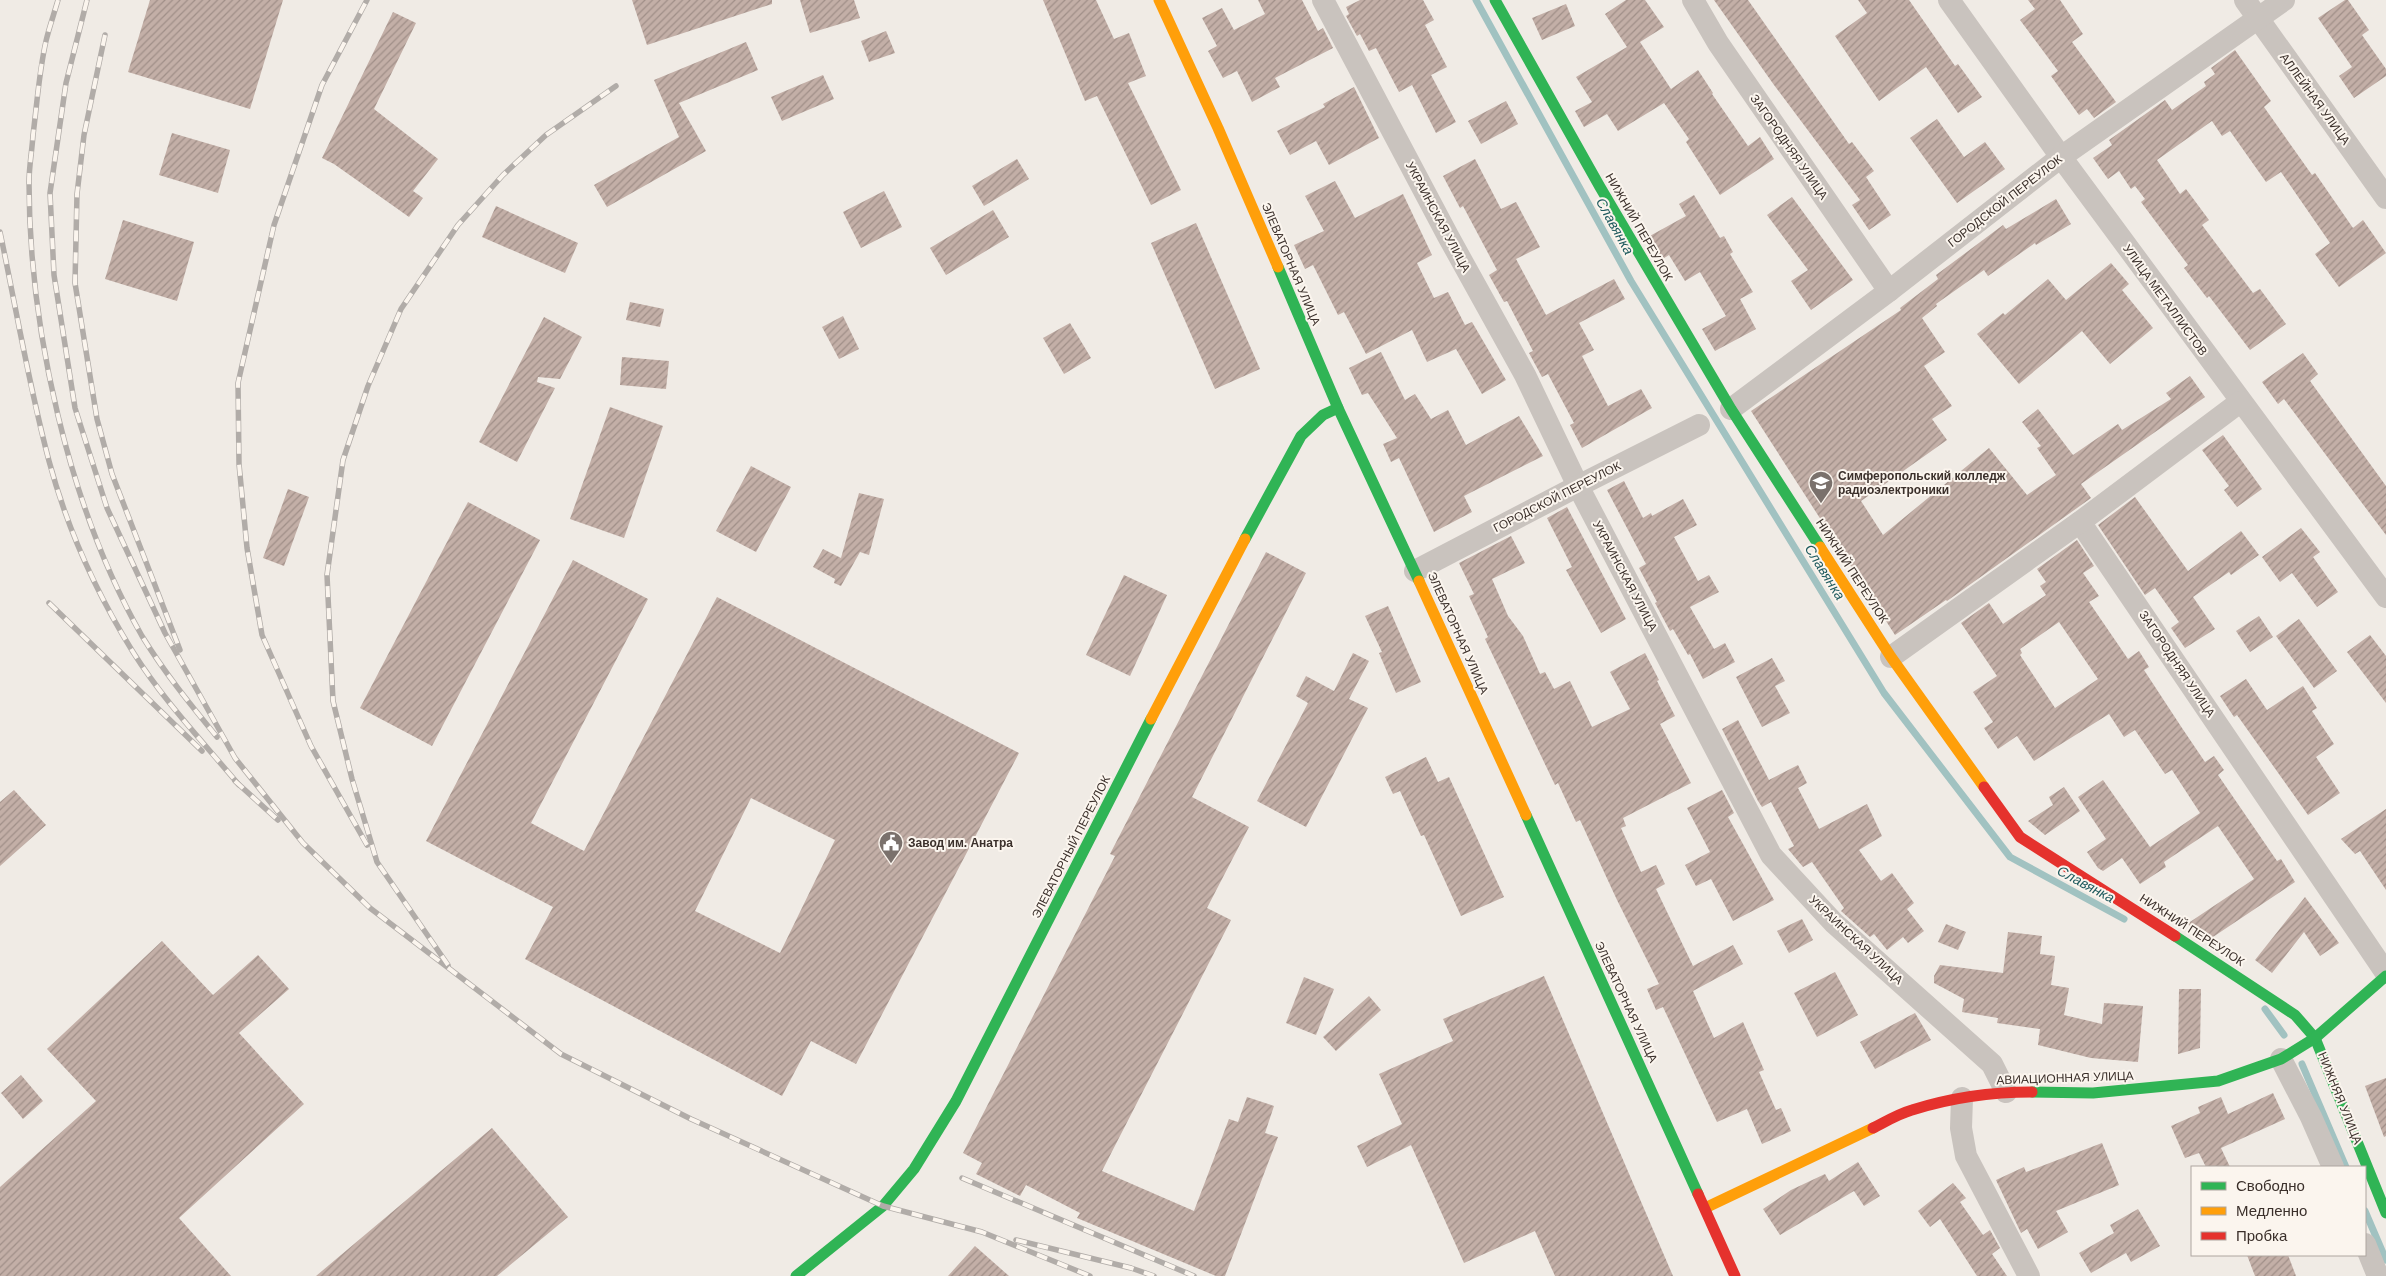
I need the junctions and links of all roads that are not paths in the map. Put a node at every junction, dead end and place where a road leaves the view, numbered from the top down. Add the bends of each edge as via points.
1 (1159, 0) edge
2 (1323, 0) edge
3 (1693, 0) edge
4 (1949, 0) edge
5 (2245, 0) edge
6 (2284, 0) edge
7 (1499, 1) edge
8 (2259, 20) junction
9 (2061, 157) junction
10 (2386, 198) edge
11 (1889, 291) junction
12 (2240, 402) junction
13 (1338, 408) junction
14 (1731, 409) junction
15 (1699, 425) dead end
16 (1578, 486) junction
17 (2080, 522) junction
18 (1415, 571) junction
19 (2386, 597) edge
20 (1891, 657) junction
21 (2386, 974) edge
22 (2315, 1038) junction
23 (2281, 1059) junction
24 (2006, 1092) junction
25 (1962, 1098) junction
26 (2333, 1166) edge
27 (1705, 1208) junction
28 (2386, 1213) edge
29 (2366, 1246) edge
30 (796, 1276) edge
31 (1735, 1276) edge
32 (2029, 1276) edge
33 (2378, 1276) edge

1 - 13 main road, ЭЛЕВАТОРНАЯ УЛИЦА via 1218,128
2 - 16 street, УКРАИНСКАЯ УЛИЦА via 1525,375
3 - 11 street, ЗАГОРОДНЯЯ УЛИЦА via 1718,43
4 - 9 street, УЛИЦА МЕТАЛЛИСТОВ
5 - 8 street, АЛЛЕЙНАЯ УЛИЦА
6 - 8 street, ГОРОДСКОЙ ПЕРЕУЛОК
7 - 14 main road, НИЖНИЙ ПЕРЕУЛОК via 1600,187
8 - 9 street, ГОРОДСКОЙ ПЕРЕУЛОК
8 - 10 street, АЛЛЕЙНАЯ УЛИЦА
9 - 11 street, ГОРОДСКОЙ ПЕРЕУЛОК
9 - 12 street, УЛИЦА МЕТАЛЛИСТОВ
11 - 14 street, ГОРОДСКОЙ ПЕРЕУЛОК
12 - 17 street
12 - 19 street, УЛИЦА МЕТАЛЛИСТОВ
13 - 18 main road, ЭЛЕВАТОРНАЯ УЛИЦА
13 - 30 main road, ЭЛЕВАТОРНЫЙ ПЕРЕУЛОК via 1323,415 1301,436 1221,583 956,1101 918,1162 883,1206
14 - 20 main road, НИЖНИЙ ПЕРЕУЛОК
15 - 16 street, ГОРОДСКОЙ ПЕРЕУЛОК
16 - 18 street, ГОРОДСКОЙ ПЕРЕУЛОК
16 - 24 street, УКРАИНСКАЯ УЛИЦА via 1771,856 1834,923 1992,1064
17 - 20 street
17 - 21 street, ЗАГОРОДНЯЯ УЛИЦА
18 - 27 main road, ЭЛЕВАТОРНАЯ УЛИЦА
20 - 22 main road, НИЖНИЙ ПЕРЕУЛОК via 2020,836 2295,1015
21 - 22 main road, АВИАЦИОННАЯ УЛИЦА
22 - 23 main road, АВИАЦИОННАЯ УЛИЦА
22 - 28 main road, НИЖНЯЯ УЛИЦА
23 - 24 main road, АВИАЦИОННАЯ УЛИЦА via 2218,1081 2093,1093
23 - 26 street
24 - 25 main road, АВИАЦИОННАЯ УЛИЦА
25 - 27 main road, АВИАЦИОННАЯ УЛИЦА via 1910,1110
25 - 32 street via 1966,1156
27 - 31 main road, ЭЛЕВАТОРНАЯ УЛИЦА
29 - 33 street

